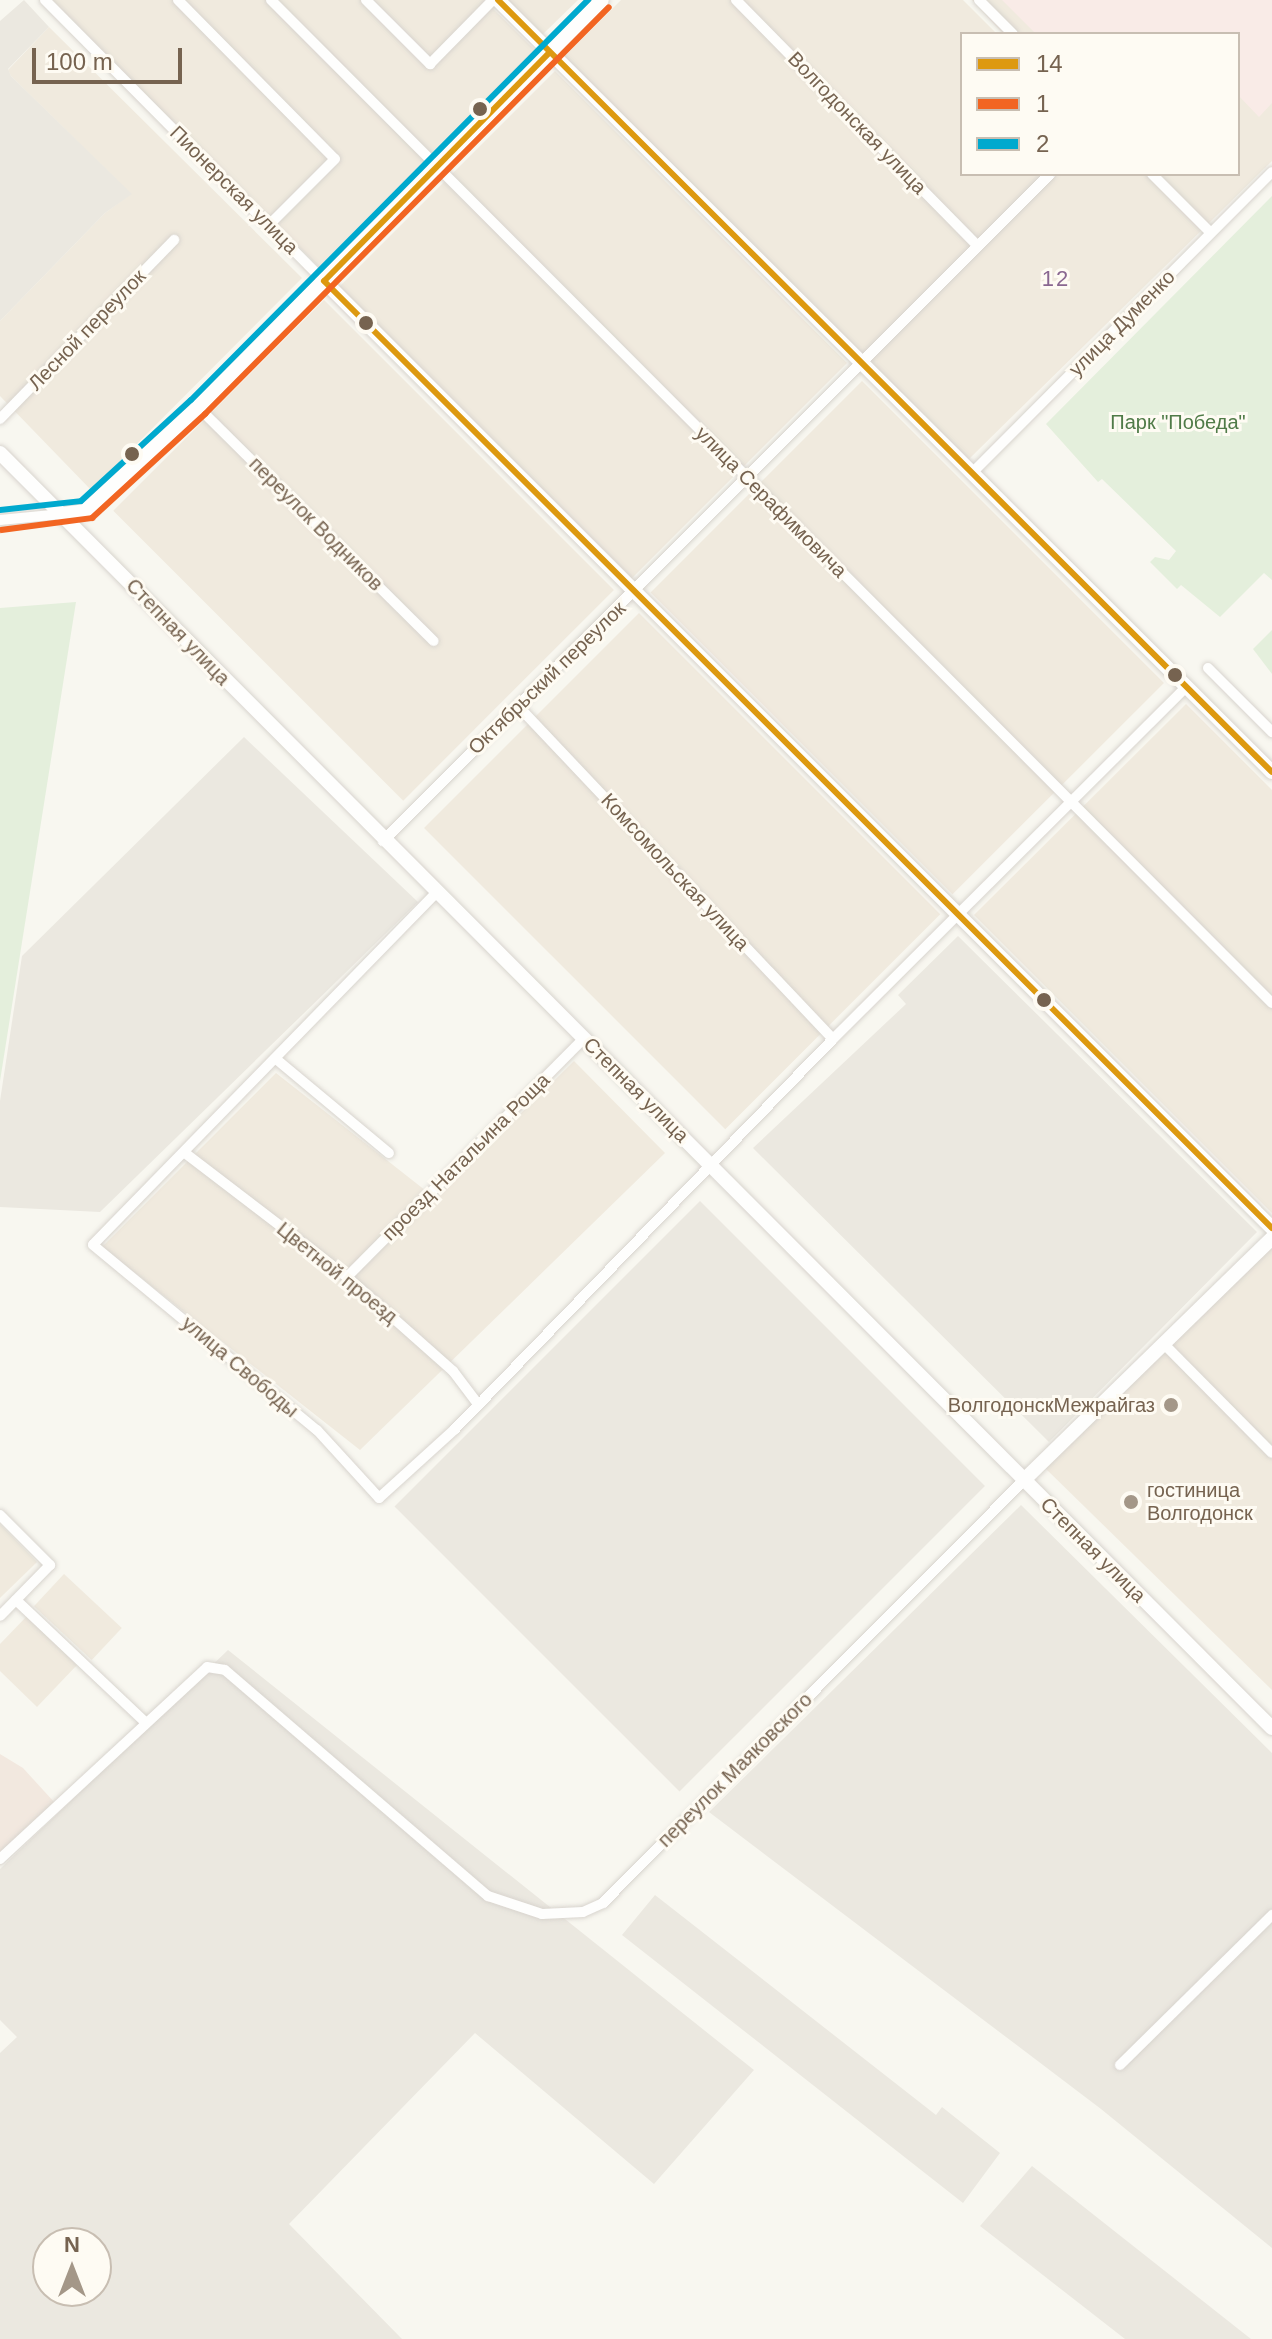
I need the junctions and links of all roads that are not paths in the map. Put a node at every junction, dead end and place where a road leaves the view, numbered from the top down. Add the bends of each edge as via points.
1 (45, 0) edge
2 (178, 0) edge
3 (271, 0) edge
4 (366, 0) edge
5 (496, 0) edge
6 (602, 0) edge
7 (736, 0) edge
8 (979, 0) edge
9 (1011, 32) edge
10 (549, 53) junction
11 (437, 165) junction
12 (1272, 172) edge
13 (1048, 176) edge
14 (1154, 176) edge
15 (269, 225) junction
16 (1211, 233) junction
17 (174, 240) dead end
18 (978, 246) junction
19 (324, 281) junction
20 (863, 363) junction
21 (198, 407) junction
22 (0, 419) edge
23 (0, 453) edge
24 (971, 474) junction
25 (747, 477) junction
26 (62, 514) junction
27 (0, 520) edge
28 (634, 593) junction
29 (434, 641) dead end
30 (1208, 668) dead end
31 (1187, 686) junction
32 (518, 706) junction
33 (1272, 732) edge
34 (1271, 769) edge
35 (1070, 802) junction
36 (383, 841) junction
37 (436, 893) junction
38 (956, 915) junction
39 (1272, 1003) edge
40 (584, 1038) junction
41 (833, 1039) junction
42 (276, 1059) junction
43 (185, 1153) junction
44 (389, 1153) dead end
45 (710, 1165) junction
46 (1272, 1228) edge
47 (1272, 1238) edge
48 (347, 1277) junction
49 (1164, 1344) junction
50 (478, 1404) junction
51 (1272, 1453) edge
52 (1024, 1480) junction
53 (0, 1515) edge
54 (16, 1600) junction
55 (0, 1616) edge
56 (144, 1721) junction
57 (1272, 1728) edge
58 (0, 1859) edge
59 (1272, 1915) edge
60 (1120, 2065) dead end

1 - 15 street, Пионерская улица
2 - 15 street via 335,159
3 - 11 street, улица Серафимовича
4 - 5 street via 430,64
5 - 10 street
6 - 10 street
7 - 18 street, Волгодонская улица
8 - 9 street
10 - 11 street
10 - 20 street
11 - 19 street
11 - 25 street, улица Серафимовича
12 - 16 street, улица Думенко
13 - 18 street, Октябрьский переулок
14 - 16 street
15 - 19 street, Пионерская улица
16 - 24 street, улица Думенко
17 - 22 street, Лесной переулок
18 - 20 street, Октябрьский переулок
19 - 21 street
19 - 28 street, Пионерская улица
20 - 24 street
20 - 25 street, Октябрьский переулок
21 - 26 street via 85,511
21 - 29 street, переулок Водников
23 - 26 street, Степная улица
24 - 31 street
25 - 28 street, Октябрьский переулок
25 - 35 street, улица Серафимовича
26 - 27 street
26 - 36 street, Степная улица
28 - 32 street, Октябрьский переулок
28 - 38 street, Пионерская улица
30 - 33 street
31 - 34 street
31 - 35 street
32 - 36 street, Октябрьский переулок
32 - 41 street, Комсомольская улица
35 - 38 street
35 - 39 street, улица Серафимовича
36 - 37 street, Степная улица
37 - 40 street, Степная улица
37 - 42 street
38 - 41 street
38 - 46 street, Пионерская улица
40 - 45 street, Степная улица
40 - 48 street, проезд Натальина Роща
41 - 45 street
42 - 43 street
42 - 44 street
43 - 48 street, Цветной проезд
43 - 50 street, улица Свободы via 93,1245 317,1430 379,1498
45 - 50 street
45 - 52 street, Степная улица
47 - 49 street, переулок Маяковского
48 - 50 street, Цветной проезд via 453,1371
49 - 51 street
49 - 52 street, переулок Маяковского
52 - 56 street, переулок Маяковского via 603,1903 583,1912 542,1914 488,1896 225,1670 200,1670
52 - 57 street, Степная улица
53 - 54 street via 50,1565
54 - 55 street
54 - 56 street
56 - 58 street, переулок Маяковского
59 - 60 street

